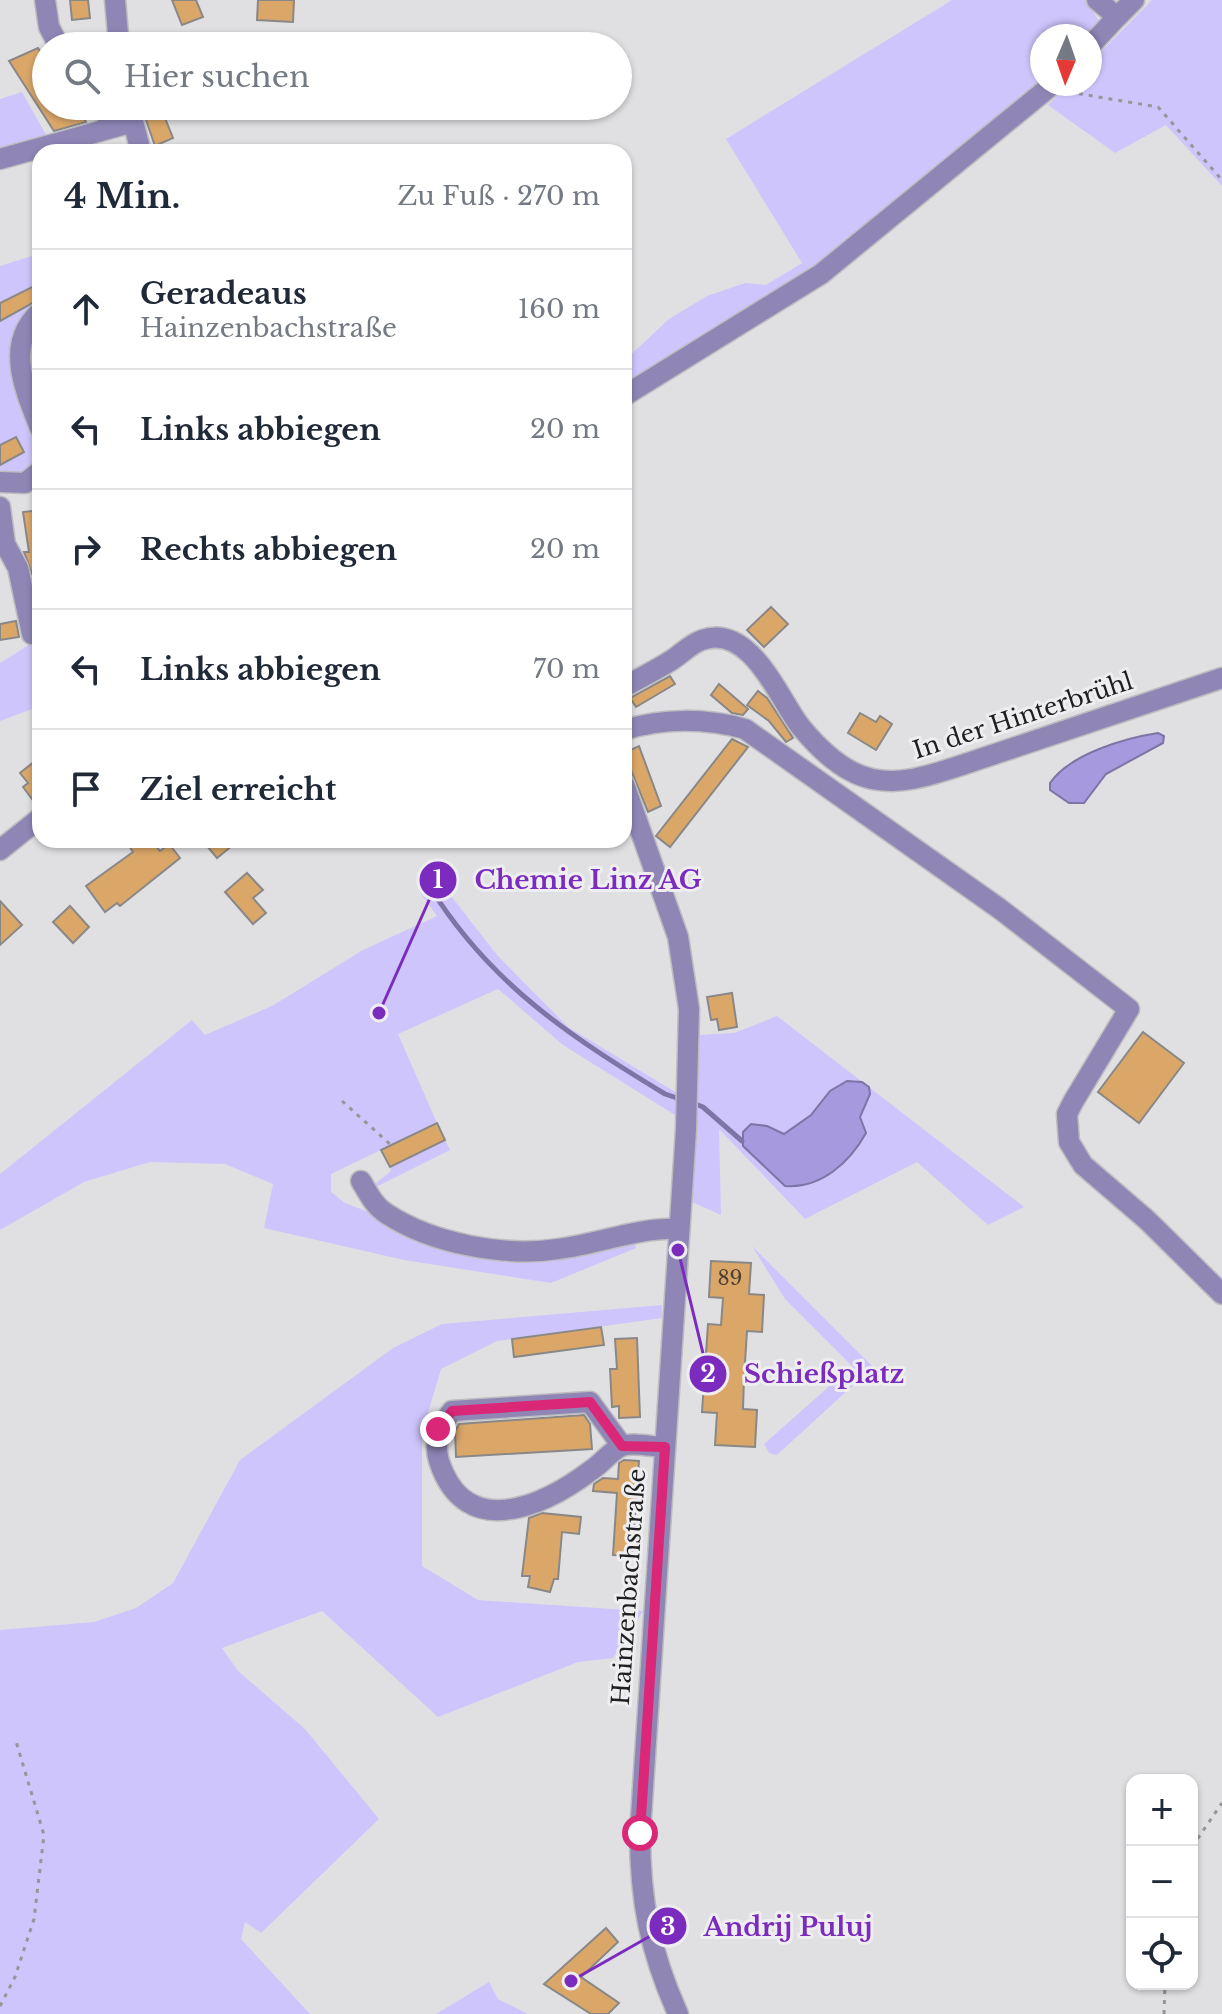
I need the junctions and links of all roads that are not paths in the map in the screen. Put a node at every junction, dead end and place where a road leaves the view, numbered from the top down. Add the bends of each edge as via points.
1 (45, 0) edge
2 (115, 0) edge
3 (1097, 0) edge
4 (1134, 0) edge
5 (1117, 17) junction
6 (52, 32) edge
7 (118, 32) edge
8 (1102, 33) edge
9 (1038, 96) edge
10 (121, 120) edge
11 (128, 120) edge
12 (46, 144) edge
13 (138, 144) edge
14 (32, 149) edge
15 (0, 159) edge
16 (32, 320) edge
17 (632, 391) edge
18 (32, 408) edge
19 (32, 477) edge
20 (2, 483) edge
21 (0, 506) edge
22 (32, 634) dead end
23 (1222, 678) edge
24 (632, 682) edge
25 (632, 729) edge
26 (632, 808) edge
27 (32, 824) edge
28 (0, 850) edge
29 (361, 1181) dead end
30 (679, 1229) junction
31 (1222, 1294) edge
32 (622, 1446) junction
33 (665, 1447) junction
34 (678, 2014) edge

1 - 6 street
2 - 7 street
3 - 5 street
4 - 5 street
5 - 8 street
9 - 17 street via 821,274
10 - 12 street
11 - 13 street
14 - 15 street
16 - 18 street via 19,352
19 - 20 street via 25,483
20 - 21 street
21 - 22 street via 5,544 18,568
23 - 24 street, In der Hinterbrühl via 918,779 892,782 845,768 815,744 760,665 734,642 701,640
25 - 31 street via 678,721 721,722 745,729 1000,909 1129,1009 1067,1114 1069,1142 1083,1165
26 - 30 street, Hainzenbachstraße via 685,964 688,1090
27 - 28 street
29 - 30 street via 385,1214 435,1235 501,1250 543,1251
30 - 33 street, Hainzenbachstraße
32 - 32 street via 556,1494 510,1510 489,1511 468,1505 446,1483 437,1453 438,1429 452,1411 590,1402
32 - 33 street
33 - 34 street, Hainzenbachstraße via 640,1868 649,1938

